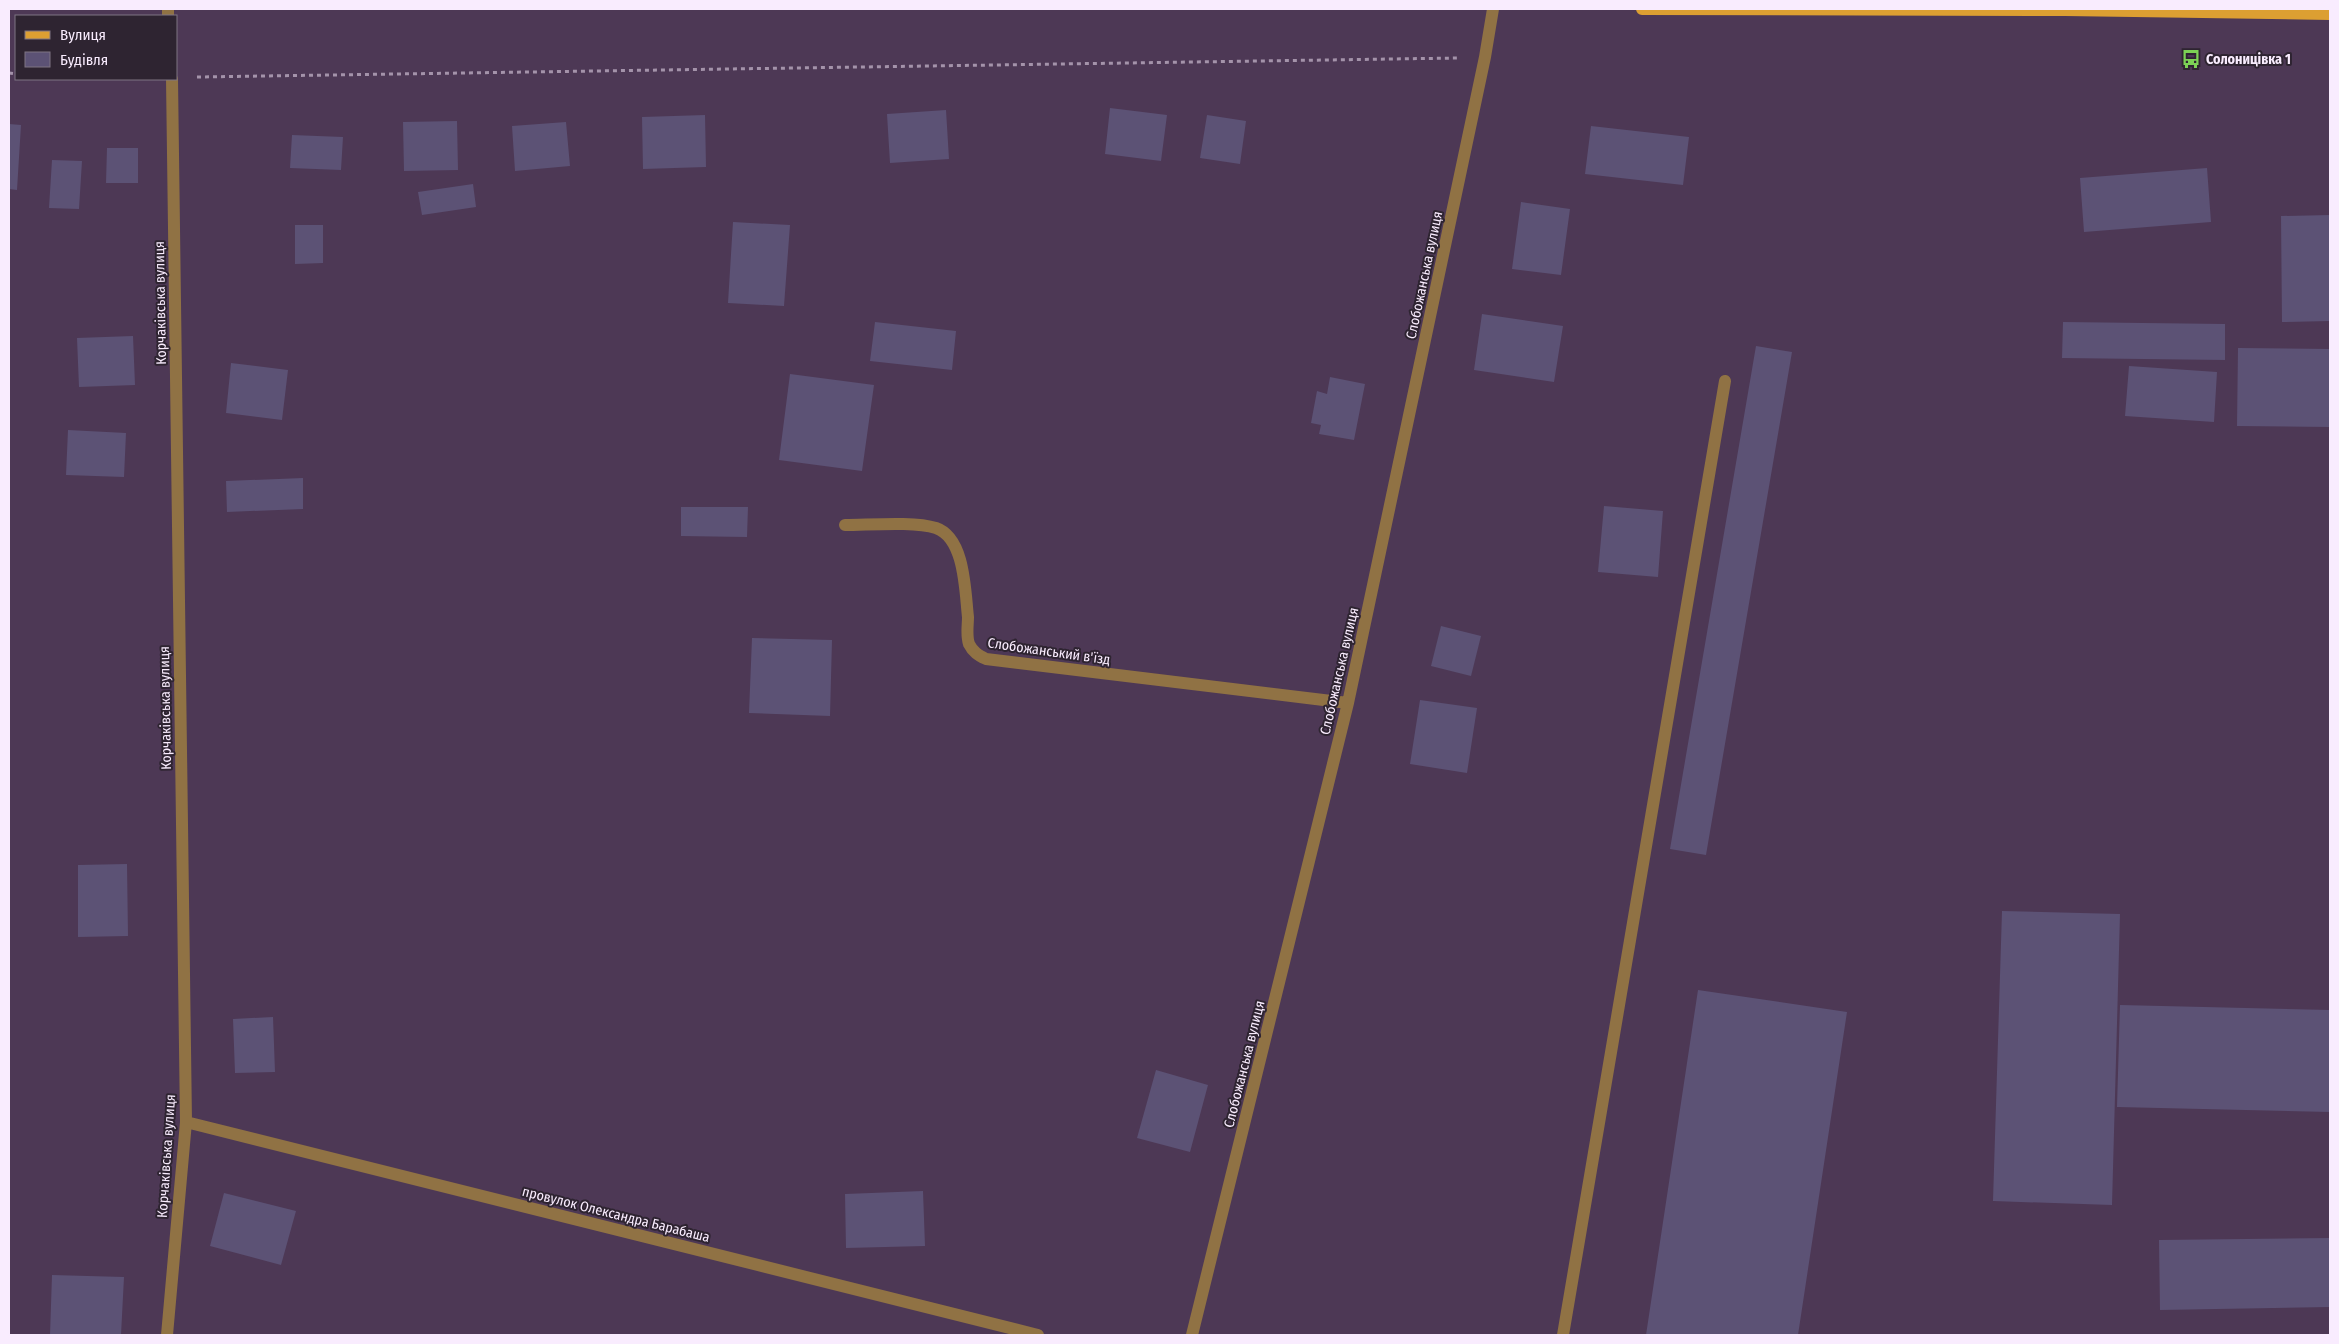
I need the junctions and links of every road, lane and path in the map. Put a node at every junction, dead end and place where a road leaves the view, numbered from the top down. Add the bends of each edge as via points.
1 (1493, 9) edge
2 (1642, 9) edge
3 (2330, 14) edge
4 (1485, 57) junction
5 (196, 77) dead end
6 (172, 80) edge
7 (1725, 381) dead end
8 (844, 525) dead end
9 (1348, 702) junction
10 (186, 1122) junction
11 (167, 1335) edge
12 (1038, 1335) edge
13 (1192, 1335) edge
14 (1563, 1335) edge

1 - 4 street, Слобожанська вулиця
2 - 3 main road
4 - 5 path
4 - 9 street, Слобожанська вулиця
6 - 10 street, Корчаківська вулиця
7 - 14 street
8 - 9 street, Слобожанський в'їзд via 923,526 938,528 952,539 960,555 968,640 974,652 986,659
9 - 13 street, Слобожанська вулиця
10 - 11 street, Корчаківська вулиця
10 - 12 street, провулок Олександра Барабаша

